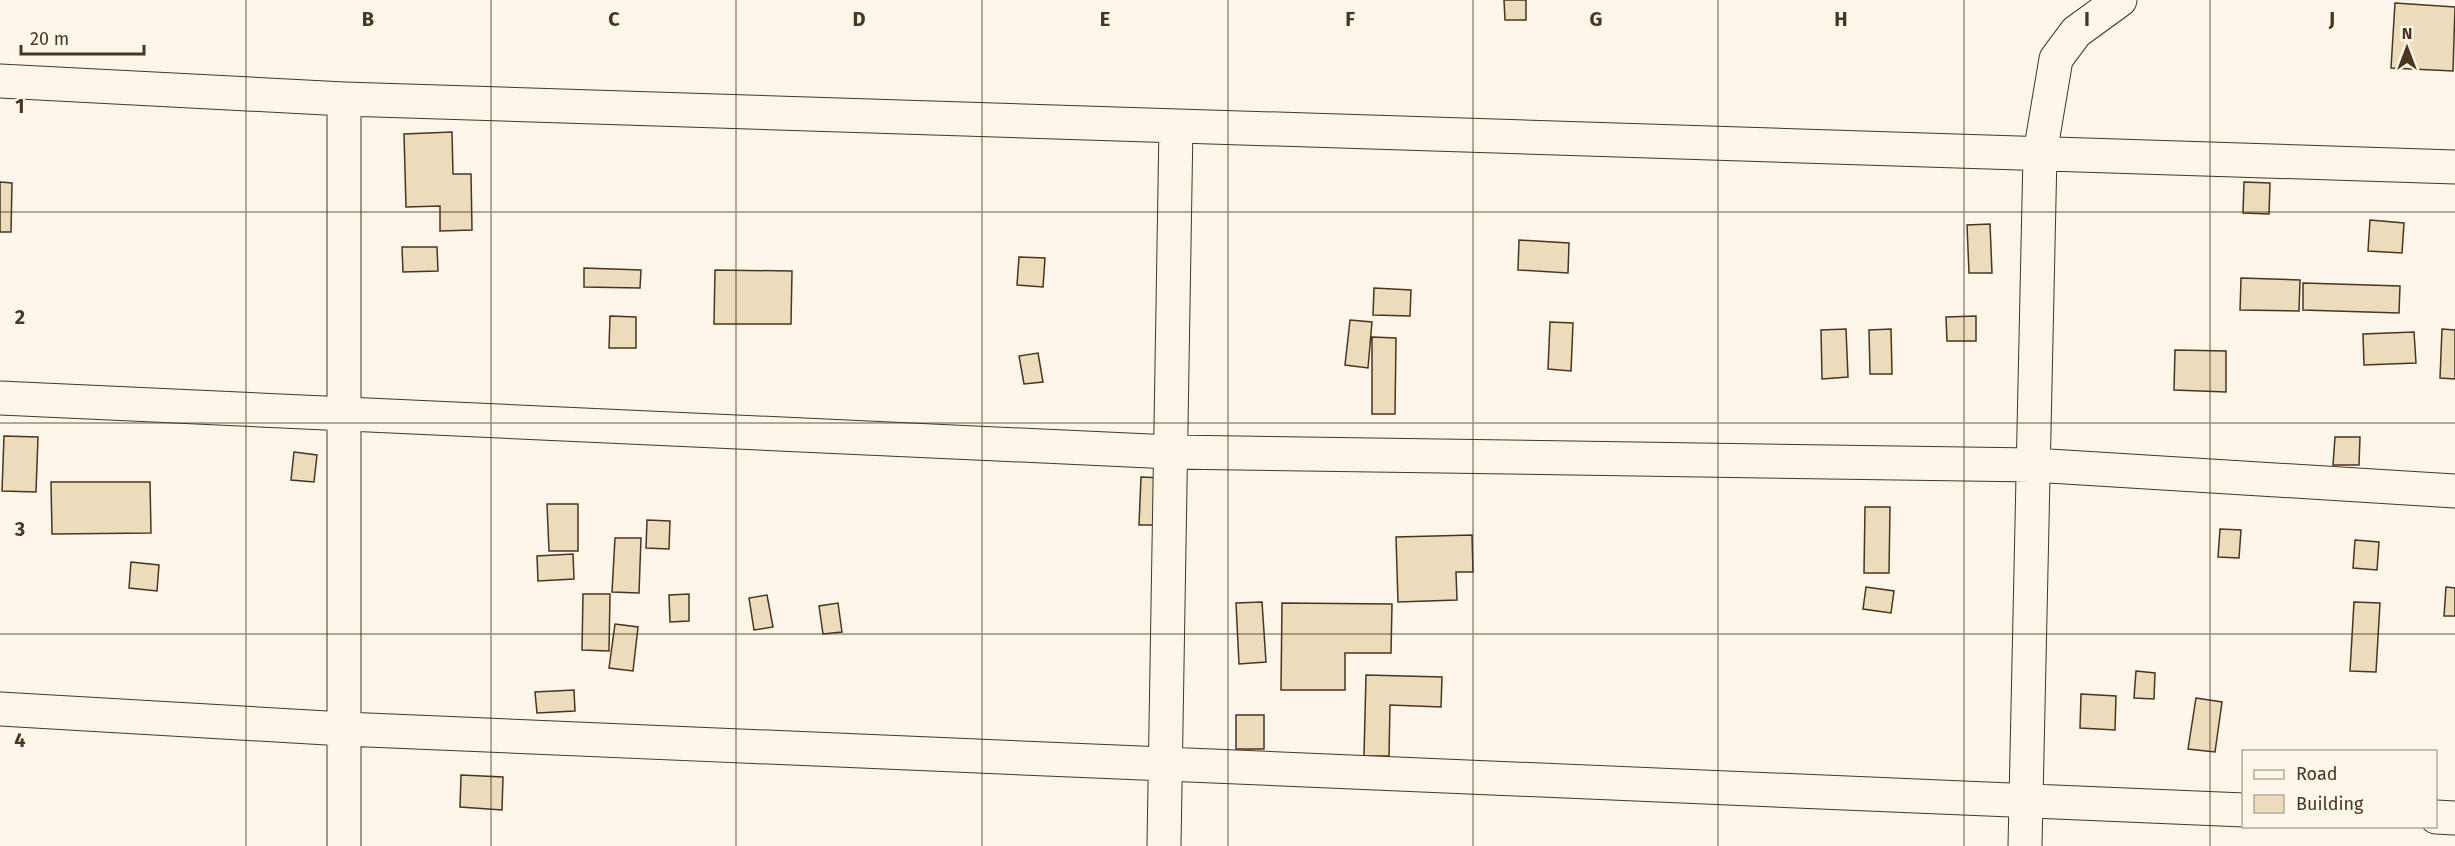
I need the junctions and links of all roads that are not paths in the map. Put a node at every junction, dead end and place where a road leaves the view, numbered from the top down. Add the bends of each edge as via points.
1 (2120, 0) edge
2 (0, 81) edge
3 (344, 99) junction
4 (1176, 126) junction
5 (2040, 154) junction
6 (2455, 167) edge
7 (0, 398) edge
8 (344, 414) junction
9 (1171, 452) junction
10 (2033, 465) junction
11 (2455, 491) edge
12 (0, 709) edge
13 (344, 729) junction
14 (1166, 764) junction
15 (2026, 801) junction
16 (2242, 810) edge
17 (2437, 817) edge
18 (2455, 818) edge
19 (344, 846) edge
20 (1164, 846) edge
21 (2025, 846) edge

1 - 5 street via 2076,32 2056,58
2 - 3 street
3 - 4 street
3 - 8 street
4 - 5 street
4 - 9 street
5 - 6 street
5 - 10 street
7 - 8 street
8 - 9 street
8 - 13 street
9 - 10 street
9 - 14 street
10 - 11 street
10 - 15 street
12 - 13 street
13 - 14 street
13 - 19 street
14 - 15 street
14 - 20 street
15 - 16 street
15 - 21 street
17 - 18 street

